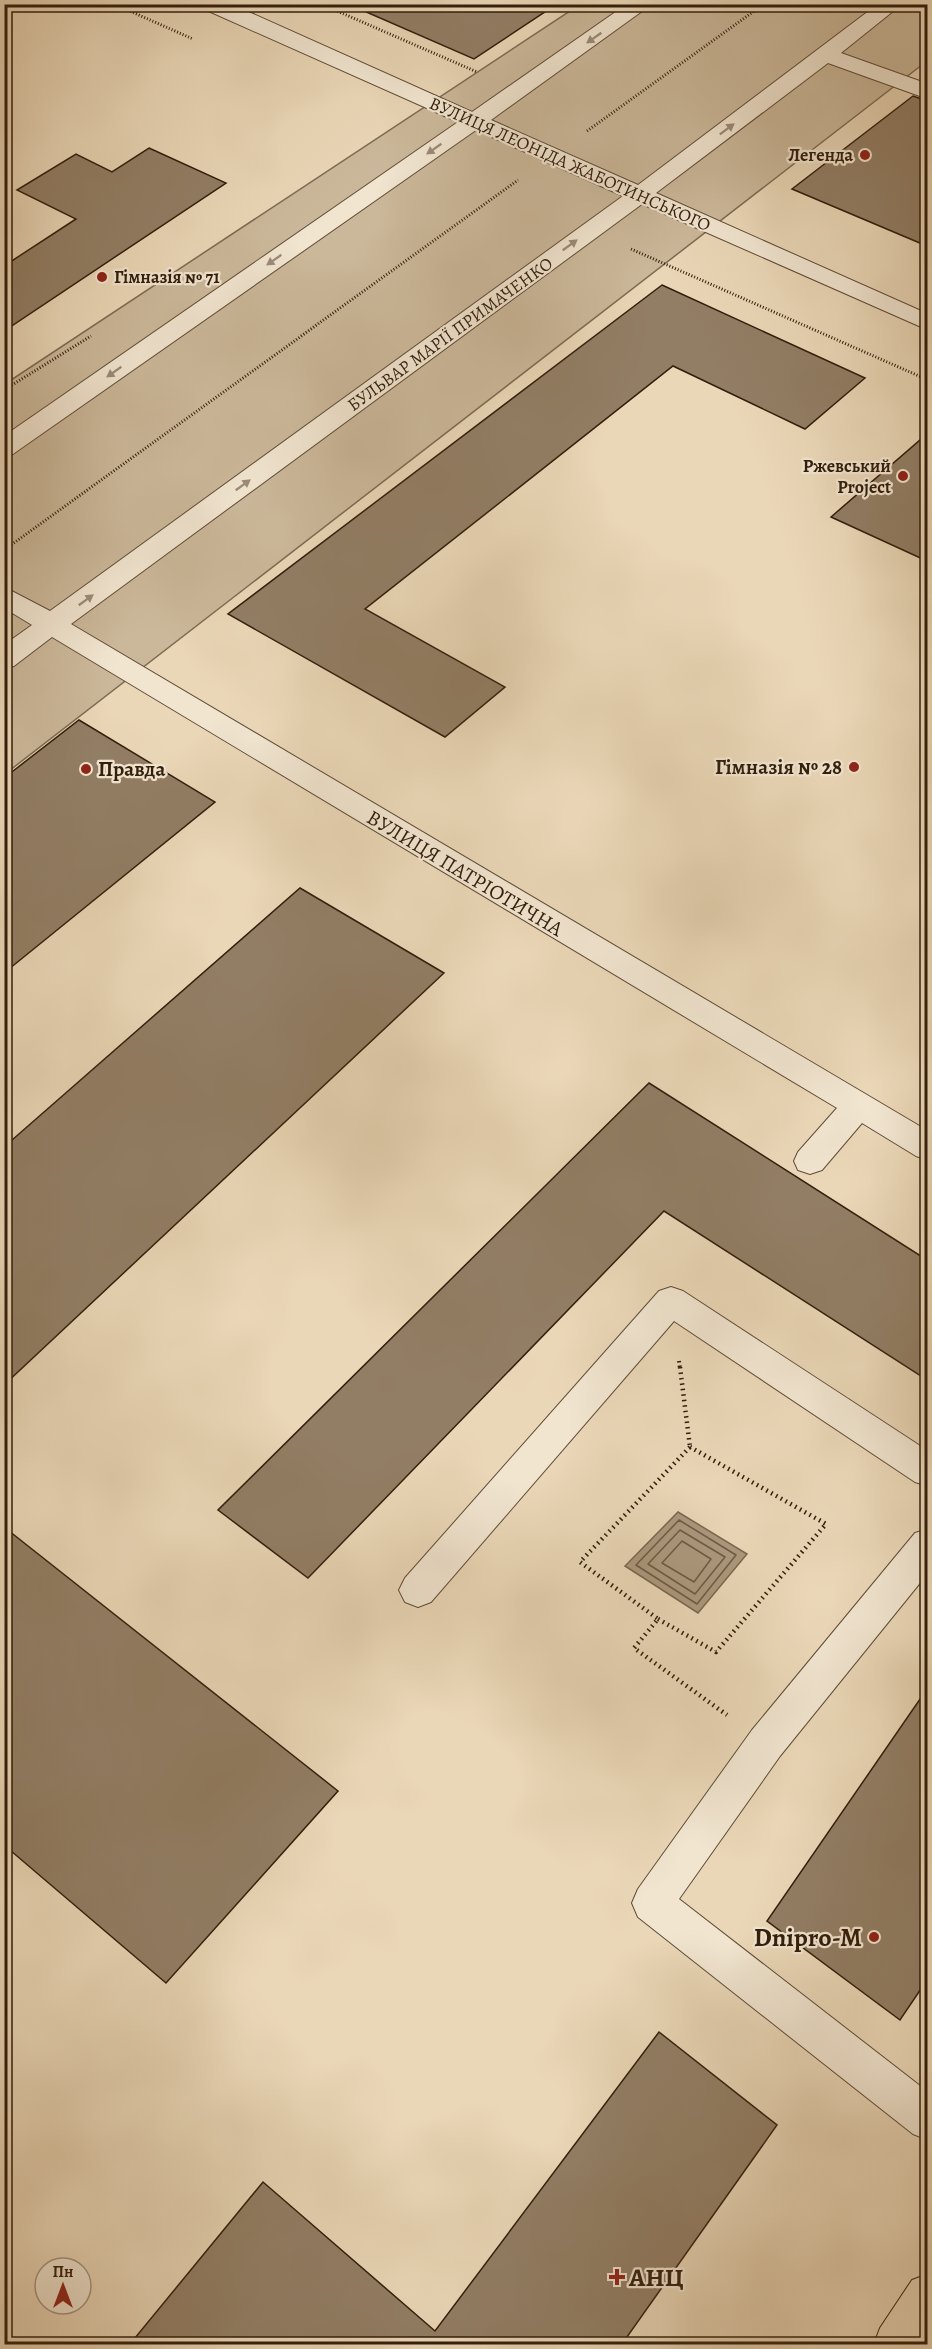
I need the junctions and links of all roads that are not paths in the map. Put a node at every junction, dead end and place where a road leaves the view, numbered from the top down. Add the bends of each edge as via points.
1 (212, 4) edge
2 (642, 4) edge
3 (892, 4) edge
4 (827, 55) junction
5 (927, 92) edge
6 (475, 121) junction
7 (639, 195) junction
8 (927, 323) edge
9 (4, 448) edge
10 (4, 597) edge
11 (51, 625) junction
12 (4, 659) edge
13 (858, 1106) junction
14 (927, 1147) edge
15 (810, 1161) dead end
16 (927, 1471) edge
17 (927, 1545) edge
18 (418, 1590) dead end
19 (927, 2119) edge
20 (927, 2296) edge
21 (896, 2344) edge

1 - 6 street, ВУЛИЦЯ ЛЕОНІДА ЖАБОТИНСЬКОГО
2 -> 6 street
3 - 4 street, БУЛЬВАР МАРІЇ ПРИМАЧЕНКО
4 - 5 street
7 -> 4 street, БУЛЬВАР МАРІЇ ПРИМАЧЕНКО
6 - 7 street, ВУЛИЦЯ ЛЕОНІДА ЖАБОТИНСЬКОГО
6 -> 9 street
7 - 8 street, ВУЛИЦЯ ЛЕОНІДА ЖАБОТИНСЬКОГО
11 -> 7 street, БУЛЬВАР МАРІЇ ПРИМАЧЕНКО
10 - 11 street, ВУЛИЦЯ ПАТРІОТИЧНА
11 - 12 street, БУЛЬВАР МАРІЇ ПРИМАЧЕНКО
11 - 13 street, ВУЛИЦЯ ПАТРІОТИЧНА
13 - 14 street, ВУЛИЦЯ ПАТРІОТИЧНА
13 - 15 street
16 - 18 street via 671,1301
17 - 19 street via 766,1743 652,1903
20 - 21 main road

